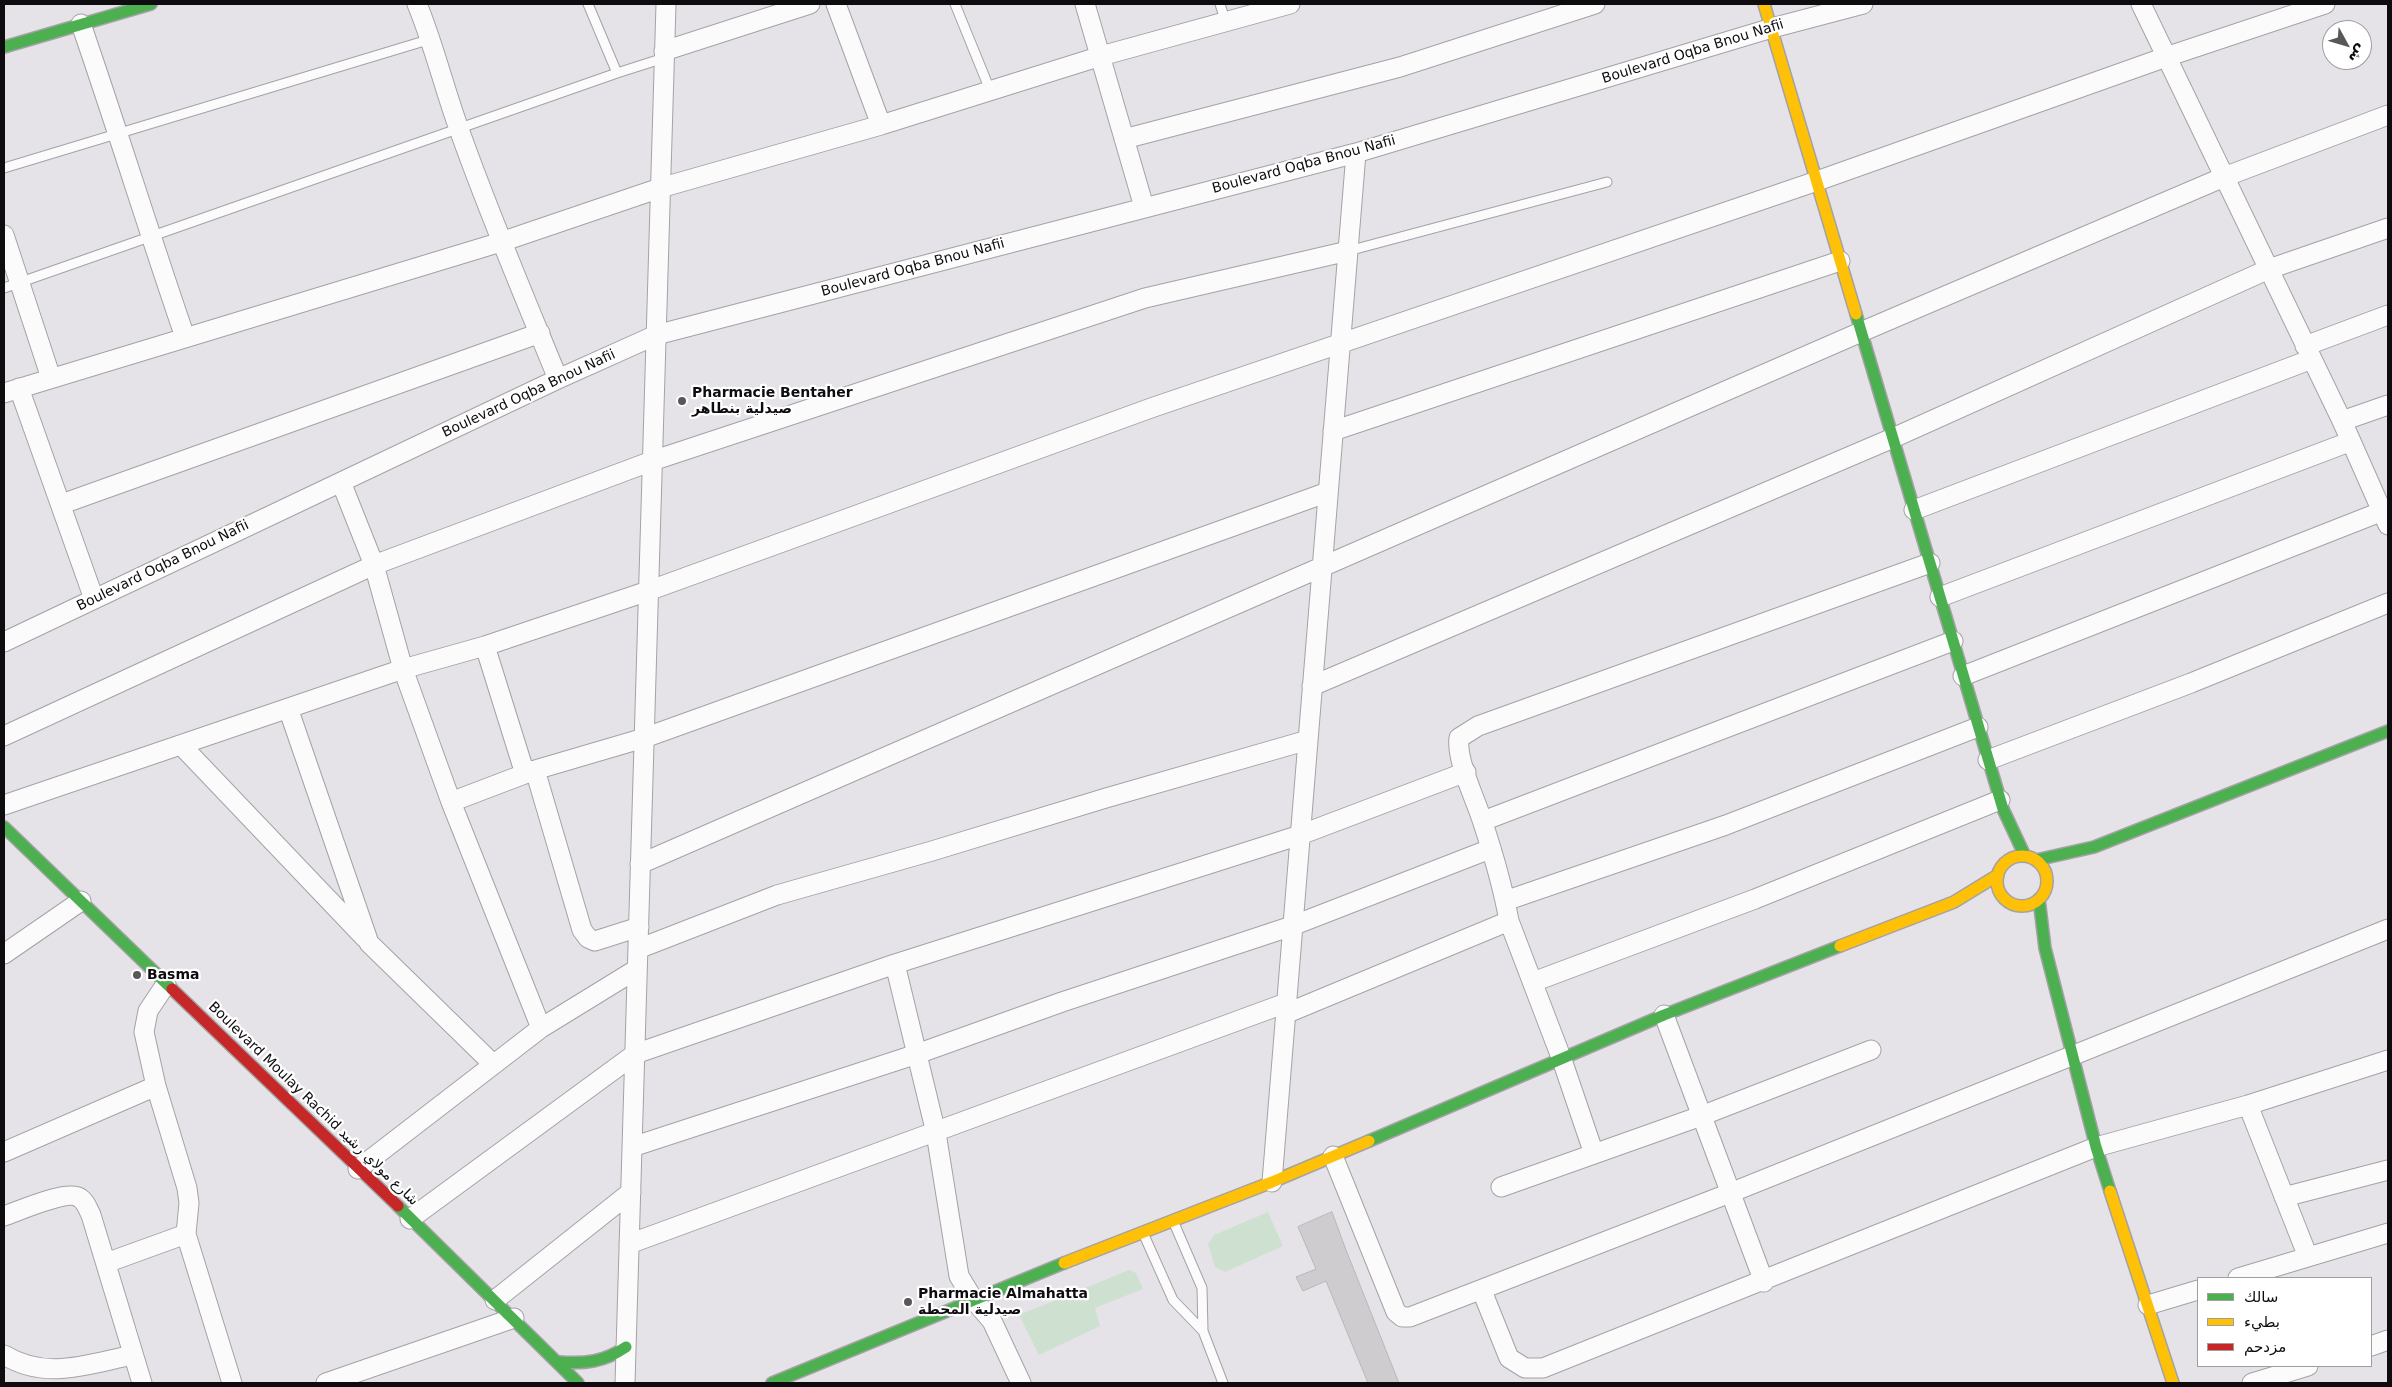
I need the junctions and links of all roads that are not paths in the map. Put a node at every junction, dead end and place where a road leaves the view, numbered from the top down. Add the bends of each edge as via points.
1 (417, 4) edge
2 (588, 4) edge
3 (666, 4) edge
4 (810, 4) edge
5 (836, 4) edge
6 (955, 4) edge
7 (1085, 4) edge
8 (1220, 4) edge
9 (1290, 4) edge
10 (1595, 4) edge
11 (1764, 4) edge
12 (1863, 4) edge
13 (2141, 4) edge
14 (2325, 4) edge
15 (144, 5) edge
16 (1226, 23) junction
17 (81, 24) junction
18 (1772, 28) junction
19 (431, 39) junction
20 (4, 46) edge
21 (664, 54) junction
22 (1100, 56) junction
23 (2166, 57) junction
24 (617, 73) junction
25 (990, 90) junction
26 (2388, 115) edge
27 (881, 125) junction
28 (458, 128) junction
29 (119, 133) junction
30 (1124, 139) junction
31 (1356, 153) junction
32 (4, 168) edge
33 (2224, 178) junction
34 (1817, 180) junction
35 (1607, 182) dead end
36 (660, 188) junction
37 (1144, 207) junction
38 (2388, 228) edge
39 (4, 235) edge
40 (150, 236) junction
41 (501, 242) junction
42 (1348, 251) junction
43 (1840, 261) junction
44 (2269, 269) junction
45 (12, 286) edge
46 (2388, 315) edge
47 (1861, 332) junction
48 (540, 333) junction
49 (656, 335) junction
50 (185, 336) junction
51 (1340, 345) junction
52 (2308, 352) junction
53 (51, 378) junction
54 (558, 379) junction
55 (12, 390) edge
56 (2388, 405) edge
57 (2342, 421) junction
58 (1333, 432) junction
59 (1893, 438) junction
60 (2349, 442) junction
61 (652, 461) junction
62 (341, 482) junction
63 (1328, 492) junction
64 (62, 504) junction
65 (1914, 510) junction
66 (2386, 515) edge
67 (1930, 563) junction
68 (374, 565) junction
69 (1322, 568) junction
70 (648, 591) junction
71 (1940, 597) junction
72 (94, 599) junction
73 (2388, 603) edge
74 (1953, 641) junction
75 (4, 642) edge
76 (485, 646) junction
77 (403, 669) junction
78 (1963, 676) junction
79 (1312, 686) junction
80 (288, 708) junction
81 (1978, 727) junction
82 (2388, 731) edge
83 (4, 736) edge
84 (644, 738) junction
85 (1308, 740) junction
86 (182, 746) junction
87 (1988, 760) junction
88 (530, 772) junction
89 (1466, 772) junction
90 (451, 802) junction
91 (4, 805) edge
92 (2002, 805) junction
93 (1483, 821) junction
94 (4, 827) edge
95 (1300, 835) junction
96 (2094, 846) junction
97 (1490, 849) junction
98 (2024, 856) junction
99 (2036, 860) junction
100 (640, 864) junction
101 (2070, 864) dead end
102 (2000, 870) junction
103 (1993, 898) junction
104 (2039, 899) junction
105 (1505, 900) junction
106 (81, 901) junction
107 (1954, 902) junction
108 (2018, 906) junction
109 (1509, 921) junction
110 (1292, 926) junction
111 (638, 927) junction
112 (2388, 929) edge
113 (369, 942) junction
114 (2045, 948) junction
115 (638, 949) junction
116 (4, 954) edge
117 (895, 964) junction
118 (637, 969) junction
119 (1533, 982) junction
120 (166, 984) junction
121 (1286, 1008) junction
122 (1664, 1015) junction
123 (542, 1028) junction
124 (1871, 1050) dead end
125 (635, 1054) junction
126 (917, 1054) junction
127 (2072, 1056) junction
128 (1561, 1057) junction
129 (2388, 1060) edge
130 (493, 1064) junction
131 (156, 1086) junction
132 (2248, 1105) junction
133 (1701, 1116) junction
134 (936, 1133) junction
135 (632, 1147) junction
136 (2096, 1147) junction
137 (4, 1152) edge
138 (1594, 1154) junction
139 (1333, 1156) junction
140 (358, 1168) junction
141 (2388, 1170) edge
142 (1272, 1182) junction
143 (1501, 1187) dead end
144 (631, 1192) junction
145 (1730, 1193) junction
146 (2284, 1197) junction
147 (4, 1216) edge
148 (410, 1219) junction
149 (1173, 1221) junction
150 (1143, 1232) junction
151 (2388, 1233) edge
152 (186, 1234) junction
153 (629, 1244) junction
154 (2308, 1258) junction
155 (106, 1262) junction
156 (2242, 1277) edge
157 (1764, 1282) junction
158 (1482, 1290) junction
159 (2197, 1290) edge
160 (973, 1299) junction
161 (495, 1300) junction
162 (2148, 1305) junction
163 (514, 1318) junction
164 (1202, 1331) junction
165 (2388, 1340) edge
166 (2372, 1346) edge
167 (626, 1347) junction
168 (4, 1355) edge
169 (133, 1355) junction
170 (559, 1362) junction
171 (2305, 1367) edge
172 (142, 1383) edge
173 (232, 1383) edge
174 (326, 1383) edge
175 (578, 1383) edge
176 (625, 1383) edge
177 (772, 1383) edge
178 (1021, 1383) edge
179 (1223, 1383) edge
180 (2173, 1383) edge
181 (2252, 1383) edge

1 - 19 street
2 - 24 lane
3 - 21 street
4 - 21 street
5 - 27 street
6 - 25 lane
7 - 22 street
8 - 16 lane
9 - 16 street
10 - 30 street via 1400,67
11 - 18 street
12 - 18 street, Boulevard Oqba Bnou Nafii
13 - 23 street
14 - 23 street
15 - 17 street
16 - 22 street
17 - 20 street
17 - 29 street
18 - 31 street, Boulevard Oqba Bnou Nafii
18 - 34 street
19 - 28 street
19 - 29 lane
21 - 24 lane
21 - 36 street
22 - 25 street
22 - 30 street
23 - 33 street
23 - 34 street
24 - 28 lane
25 - 27 street
26 - 33 street
27 - 36 street
28 - 40 lane
28 - 41 street
29 - 32 lane
29 - 40 street
30 - 37 street
31 - 37 street, Boulevard Oqba Bnou Nafii
31 - 42 street
33 - 44 street
33 - 47 street
34 - 43 street
34 - 51 street
35 - 42 lane
36 - 41 street
36 - 49 street
37 - 49 street, Boulevard Oqba Bnou Nafii
38 - 44 street
39 - 45 street
40 - 45 lane
40 - 50 street
41 - 48 street
41 - 50 street
42 - 51 street
42 - 61 street via 1144,298
43 - 47 street
43 - 58 street
44 - 52 street
44 - 59 street
45 - 53 street
46 - 52 street
47 - 59 street
47 - 69 street
48 - 54 street
48 - 64 street
49 - 54 street, Boulevard Oqba Bnou Nafii
49 - 61 street
50 - 53 street
51 - 58 street
51 - 70 street via 997,463
52 - 57 street
52 - 65 street
53 - 55 street
54 - 62 street, Boulevard Oqba Bnou Nafii
55 - 64 street
56 - 57 street
57 - 60 street
58 - 63 street
59 - 65 street
59 - 79 street
60 - 66 street
60 - 71 street
61 - 68 street
61 - 70 street
62 - 68 street
62 - 72 street, Boulevard Oqba Bnou Nafii
63 - 69 street
63 - 84 street
64 - 72 street
65 - 67 street
66 - 78 street
67 - 71 street
67 - 89 street via 1478,726 1459,738
68 - 77 street
68 - 83 street
69 - 79 street
69 - 100 street
70 - 76 street
70 - 84 street
71 - 74 street
72 - 75 street, Boulevard Oqba Bnou Nafii
73 - 87 street
74 - 78 street
74 - 93 street
76 - 77 street
76 - 88 street
77 - 80 street
77 - 90 street
78 - 81 street
79 - 85 street
80 - 86 street
80 - 113 street
81 - 87 street
81 - 105 street via 1726,825
82 - 96 street
84 - 88 street
84 - 100 street
85 - 95 street
85 - 115 street via 777,895
86 - 91 street
86 - 113 street
87 - 92 street
88 - 90 street
88 - 111 street via 582,930 588,938 595,940
89 - 93 street
89 - 95 street
90 - 123 street
92 - 98 street
92 - 102 street
92 - 119 street
93 - 97 street
94 - 106 street, Boulevard Moulay Rachid شارع مولاي رشيد
95 - 110 street
95 - 117 street
96 - 99 street
96 - 101 street
97 - 105 street
97 - 110 street
98 - 99 street
98 - 102 street via 2013,858
99 - 104 street via 2051,879
100 - 111 street
102 - 103 street
102 - 107 street
103 - 107 street
103 - 108 street
104 - 108 street via 2029,905
104 - 114 street
105 - 109 street
106 - 116 street
106 - 120 street, Boulevard Moulay Rachid شارع مولاي رشيد
107 - 122 street
108 - 114 street
109 - 119 street
109 - 121 street
110 - 121 street
110 - 126 street
111 - 115 street
112 - 127 street
113 - 130 street
114 - 127 street
115 - 118 street
117 - 125 street
117 - 126 street
118 - 123 street
118 - 125 street
119 - 128 street
120 - 131 street via 145,1020 144,1032
120 - 140 street, Boulevard Moulay Rachid شارع مولاي رشيد
121 - 134 street
121 - 142 street
122 - 128 street
122 - 133 street
123 - 130 street
124 - 133 street
125 - 135 street
125 - 148 street
126 - 134 street
126 - 135 street
127 - 136 street
127 - 145 street
128 - 138 street
128 - 139 street
129 - 132 street
130 - 140 street
131 - 137 street
131 - 152 street via 188,1188
132 - 136 street
132 - 146 street
133 - 138 street
133 - 145 street
134 - 153 street
134 - 160 street via 959,1276
135 - 144 street
136 - 157 street
136 - 162 street
138 - 143 street
139 - 142 street
139 - 158 street via 1396,1312 1402,1317 1410,1317
140 - 148 street, Boulevard Moulay Rachid شارع مولاي رشيد
141 - 146 street
142 - 149 street
144 - 153 street
144 - 161 street
145 - 157 street
145 - 158 street
146 - 154 street
147 - 155 street via 68,1195 80,1197 91,1215
148 - 161 street, Boulevard Moulay Rachid شارع مولاي رشيد
149 - 150 street
149 - 164 lane via 1202,1288
150 - 160 street
150 - 164 lane via 1173,1300
151 - 154 street
152 - 155 street
152 - 173 street
153 - 167 street
154 - 156 street
155 - 169 street
157 - 158 street via 1543,1368 1525,1368 1509,1358
159 - 162 street
160 - 177 street
160 - 178 street via 992,1321
161 - 163 street, Boulevard Moulay Rachid شارع مولاي رشيد
162 - 180 street
163 - 170 street, Boulevard Moulay Rachid شارع مولاي رشيد
163 - 174 street
164 - 179 lane
165 - 166 street
167 - 170 street via 609,1360
167 - 176 street
168 - 169 street via 38,1370 58,1370
169 - 172 street
170 - 175 street, Boulevard Moulay Rachid شارع مولاي رشيد
171 - 181 street

